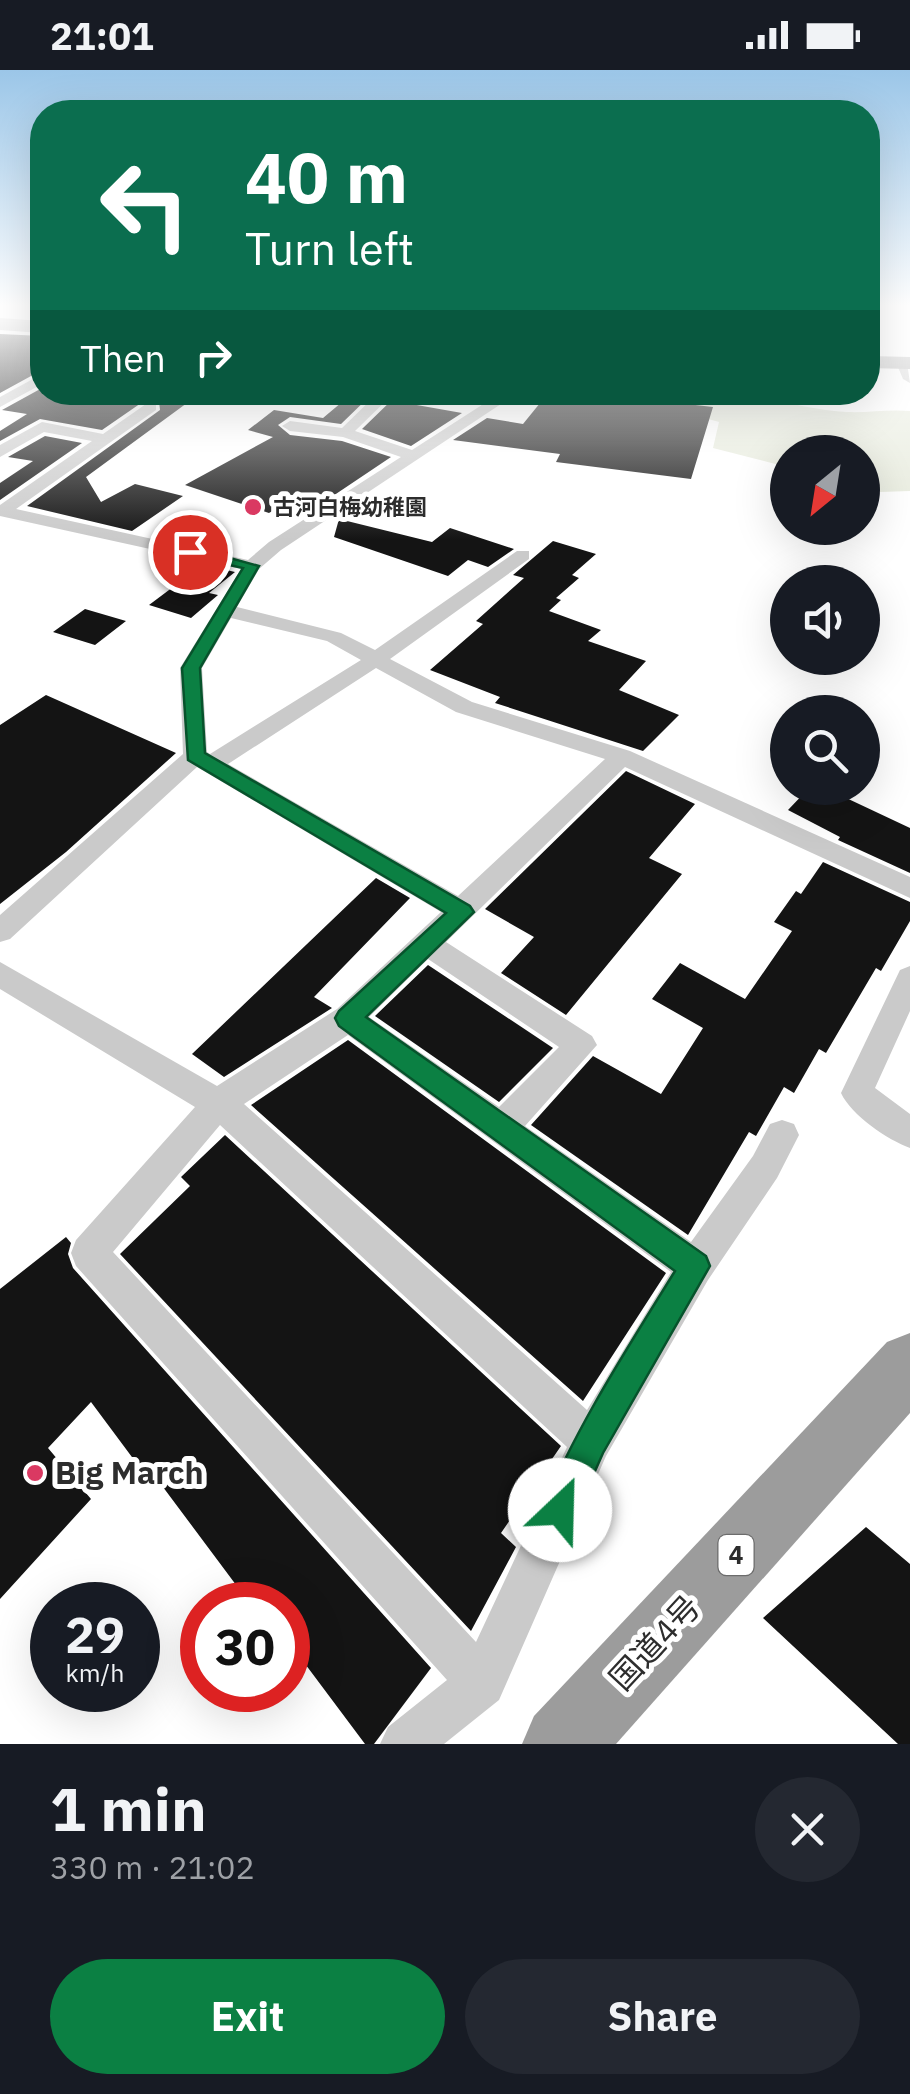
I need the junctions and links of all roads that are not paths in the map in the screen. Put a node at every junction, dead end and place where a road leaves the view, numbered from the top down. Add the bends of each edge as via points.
1 (30, 385) edge
2 (0, 403) edge
3 (375, 405) edge
4 (497, 405) edge
5 (151, 407) dead end
6 (290, 426) dead end
7 (345, 434) junction
8 (105, 439) junction
9 (0, 452) edge
10 (414, 456) junction
11 (1, 511) edge
12 (523, 555) dead end
13 (252, 566) junction
14 (228, 611) junction
15 (375, 660) junction
16 (622, 756) junction
17 (203, 760) junction
18 (910, 888) edge
19 (462, 912) junction
20 (0, 932) edge
21 (428, 944) junction
22 (0, 974) edge
23 (910, 978) edge
24 (348, 1018) junction
25 (218, 1104) junction
26 (502, 1128) junction
27 (910, 1133) edge
28 (782, 1135) dead end
29 (695, 1266) junction
30 (910, 1365) edge
31 (591, 1441) junction
32 (482, 1683) junction
33 (405, 1744) edge
34 (562, 1744) edge

1 - 2 street
3 - 7 street
4 - 10 street
5 - 8 street
6 - 7 street
7 - 10 street
8 - 9 street via 42,426
8 - 11 street
10 - 13 street
11 - 13 street
12 - 15 street
13 - 14 street
14 - 15 street via 334,637
14 - 17 street via 191,668
15 - 16 street via 464,708
15 - 17 street
16 - 18 street
16 - 19 street
17 - 19 street
17 - 20 street
19 - 21 street
21 - 24 street
21 - 26 street via 581,1045
22 - 25 street
23 - 27 street via 857,1094
24 - 25 street
24 - 26 street
25 - 31 street
25 - 32 street via 89,1252
26 - 29 street
28 - 29 street
29 - 31 street
30 - 34 highway, 国道4号 / 4
31 - 32 street
32 - 33 street

